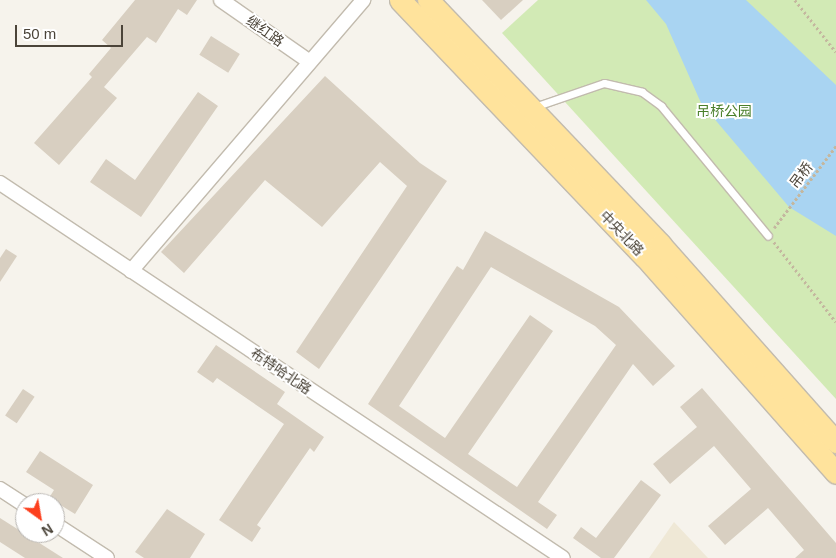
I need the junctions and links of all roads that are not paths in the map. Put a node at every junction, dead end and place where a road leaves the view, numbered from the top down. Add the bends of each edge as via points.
1 (221, 0) edge
2 (363, 0) edge
3 (400, 0) edge
4 (428, 0) edge
5 (310, 62) junction
6 (530, 108) junction
7 (0, 183) edge
8 (768, 236) road end
9 (131, 271) junction
10 (836, 442) edge
11 (836, 473) edge
12 (0, 489) edge
13 (15, 499) edge
14 (65, 531) edge
15 (107, 558) edge
16 (563, 558) edge

1 - 5 street, 继红路
2 - 5 street
3 - 11 main road, 中央北路 via 651,264
4 - 6 main road, 中央北路
5 - 9 street
6 - 8 lane via 604,83 642,92 661,106
6 - 10 main road, 中央北路 via 736,326
7 - 9 street, 布特哈北路
9 - 16 street, 布特哈北路
12 - 13 street
14 - 15 street

